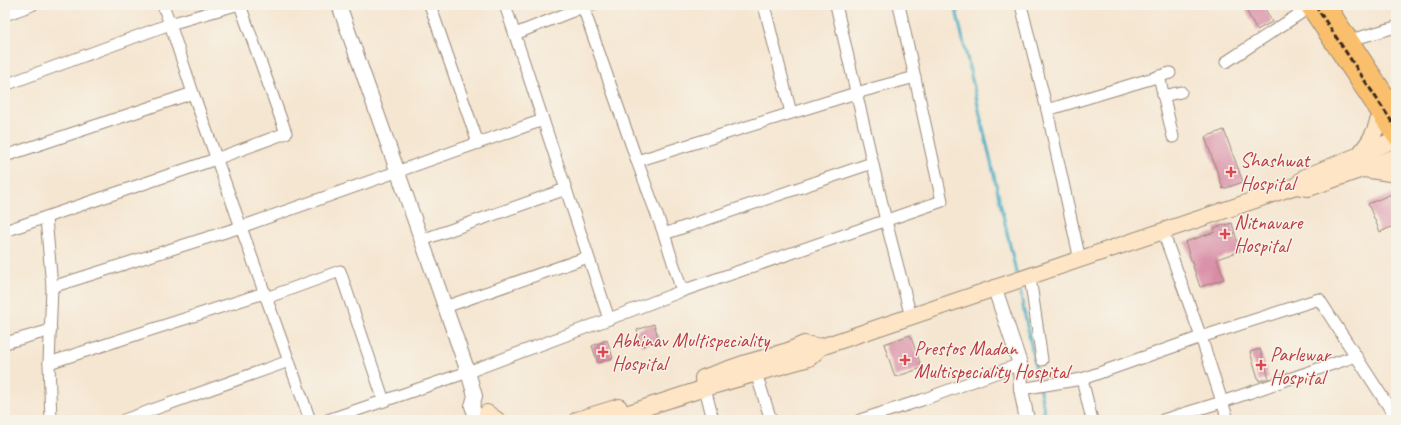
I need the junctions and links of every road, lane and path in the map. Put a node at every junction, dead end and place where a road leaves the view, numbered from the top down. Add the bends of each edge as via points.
1 (32, 5) edge
2 (163, 5) edge
3 (236, 5) edge
4 (240, 5) edge
5 (339, 5) edge
6 (430, 5) edge
7 (505, 5) edge
8 (764, 5) edge
9 (836, 5) edge
10 (899, 5) edge
11 (1021, 5) edge
12 (1326, 5) edge
13 (1331, 5) edge
14 (588, 6) edge
15 (1304, 7) edge
16 (5, 14) edge
17 (170, 24) junction
18 (1396, 26) edge
19 (515, 34) junction
20 (1354, 39) junction
21 (1226, 62) dead end
22 (1170, 73) dead end
23 (1159, 76) junction
24 (915, 77) junction
25 (5, 85) edge
26 (856, 92) junction
27 (1181, 92) dead end
28 (193, 93) junction
29 (1163, 96) junction
30 (1396, 104) edge
31 (1047, 110) junction
32 (1396, 112) edge
33 (791, 113) junction
34 (543, 120) junction
35 (1378, 121) junction
36 (1173, 137) dead end
37 (478, 142) junction
38 (1395, 145) edge
39 (5, 156) edge
40 (216, 159) junction
41 (637, 161) junction
42 (872, 163) junction
43 (1360, 163) junction
44 (397, 171) junction
45 (1396, 174) edge
46 (566, 189) junction
47 (46, 218) junction
48 (886, 221) junction
49 (241, 227) junction
50 (5, 231) edge
51 (1163, 232) junction
52 (664, 234) junction
53 (422, 240) junction
54 (588, 257) junction
55 (1080, 260) junction
56 (1029, 277) junction
57 (1002, 286) junction
58 (52, 287) junction
59 (682, 291) junction
60 (265, 295) junction
61 (445, 307) junction
62 (911, 317) junction
63 (609, 319) junction
64 (51, 330) junction
65 (1201, 337) junction
66 (5, 342) edge
67 (1356, 356) junction
68 (1042, 360) dead end
69 (289, 361) junction
70 (49, 364) junction
71 (1020, 364) junction
72 (754, 367) junction
73 (468, 372) junction
74 (1082, 380) junction
75 (705, 388) junction
76 (1024, 389) junction
77 (384, 401) junction
78 (1222, 402) junction
79 (487, 418) edge
80 (1396, 419) edge
81 (51, 420) edge
82 (124, 420) edge
83 (310, 420) edge
84 (328, 420) edge
85 (576, 420) edge
86 (607, 420) edge
87 (713, 420) edge
88 (771, 420) edge
89 (860, 420) edge
90 (1027, 420) edge
91 (1092, 420) edge
92 (1163, 420) edge
93 (1228, 420) edge

1 - 16 street
2 - 17 street
3 - 17 street
4 - 40 street via 286,133
5 - 44 street
6 - 37 street
7 - 19 street
8 - 33 street
9 - 26 street
10 - 24 street
11 - 31 street
12 - 32 main road
13 - 20 main road
14 - 19 street
14 - 41 street
15 - 21 street
15 - 35 main road
15 - 38 main road
17 - 25 street
17 - 28 street
18 - 20 street
19 - 34 street
20 - 30 main road
22 - 23 street
23 - 29 street
23 - 31 street
24 - 26 street
24 - 48 street via 942,201
26 - 33 street
26 - 42 street
27 - 29 street
28 - 39 street
28 - 40 street
29 - 36 street
31 - 55 street
33 - 41 street
34 - 37 street
34 - 46 street
35 - 38 main road
35 - 43 main road
37 - 44 street
38 - 43 main road
40 - 47 street
40 - 49 street
41 - 52 street
42 - 48 street
42 - 52 street
43 - 45 main road
43 - 51 main road via 1309,188 1296,186
44 - 49 street
44 - 53 street
46 - 53 street
46 - 54 street
47 - 50 street
47 - 58 street
48 - 59 street
48 - 62 street
49 - 58 street
49 - 60 street
51 - 55 main road
51 - 65 street
52 - 59 street
53 - 61 street
54 - 61 street
54 - 63 street
55 - 56 main road
56 - 57 main road
56 - 68 street
57 - 62 main road
57 - 71 street
58 - 64 street
59 - 63 street
60 - 69 street
60 - 70 street
60 - 77 street via 340,270
61 - 73 street
62 - 72 main road via 821,347 810,358
63 - 73 street
64 - 66 street
64 - 70 street
65 - 67 street via 1319,299
65 - 74 street
65 - 78 street
67 - 78 street
67 - 80 street
69 - 82 street
69 - 83 street
70 - 81 street
71 - 76 street
71 - 89 street
72 - 75 main road
72 - 85 main road
72 - 88 street
73 - 77 street
73 - 79 street via 475,396 483,403
74 - 76 street
74 - 91 street
75 - 86 main road
75 - 87 street
76 - 90 street
77 - 84 street
78 - 92 street
78 - 93 street

